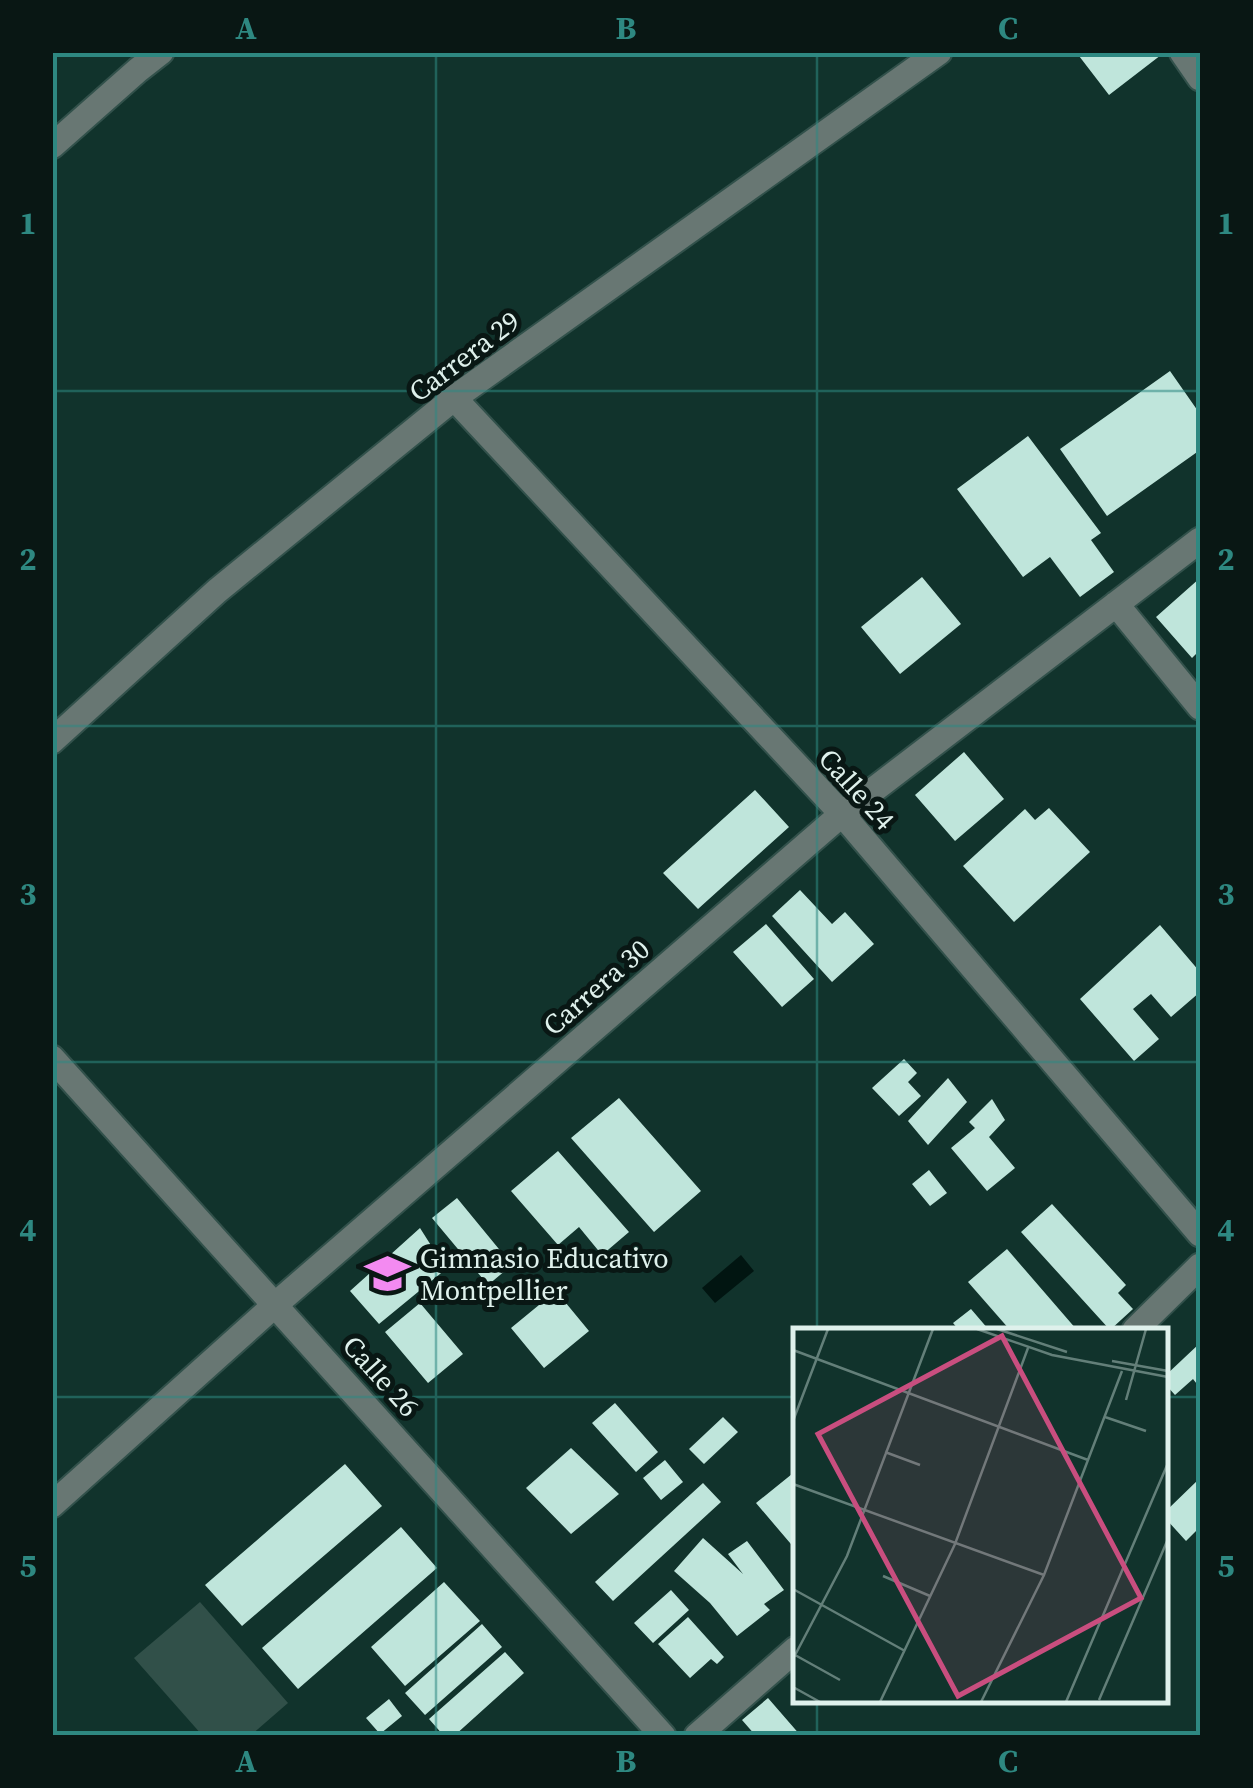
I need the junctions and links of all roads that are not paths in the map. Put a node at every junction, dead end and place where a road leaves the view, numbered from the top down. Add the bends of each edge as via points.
1 (161, 52) edge
2 (939, 52) edge
3 (1182, 52) edge
4 (1200, 78) edge
5 (52, 146) edge
6 (454, 398) junction
7 (1200, 540) edge
8 (1116, 604) junction
9 (1200, 707) edge
10 (52, 741) edge
11 (842, 814) junction
12 (52, 1058) edge
13 (1200, 1234) edge
14 (1200, 1266) edge
15 (276, 1304) junction
16 (1137, 1328) edge
17 (52, 1505) edge
18 (793, 1652) edge
19 (663, 1736) edge
20 (697, 1736) edge

1 - 5 street
2 - 6 street, Carrera 29
3 - 4 street
6 - 10 street, Carrera 29 via 216,592
6 - 11 street, Calle 24
7 - 8 street, Carrera 30
8 - 9 street
8 - 11 street, Carrera 30
11 - 13 street, Calle 24
11 - 15 street, Carrera 30
12 - 15 street, Calle 26
14 - 16 street
15 - 17 street, Carrera 30
15 - 19 street, Calle 26
18 - 20 street

